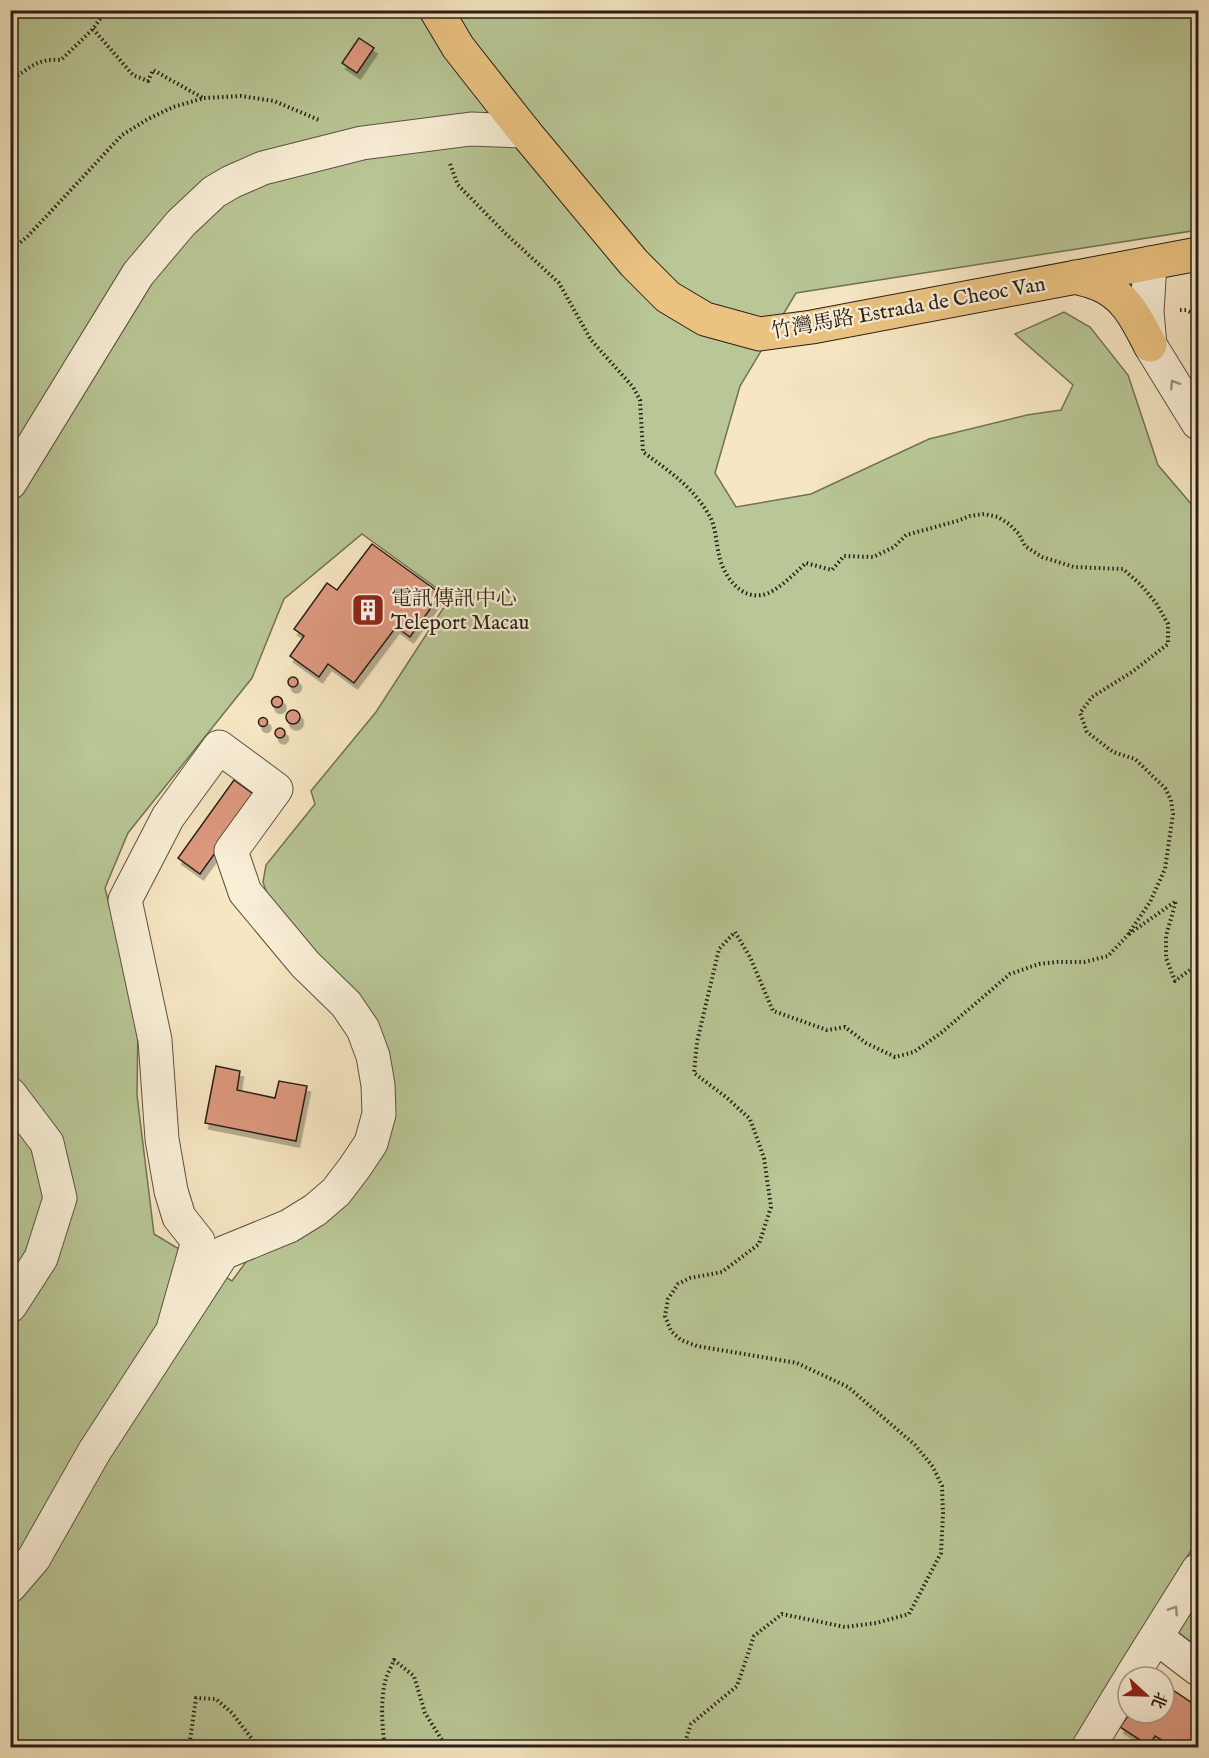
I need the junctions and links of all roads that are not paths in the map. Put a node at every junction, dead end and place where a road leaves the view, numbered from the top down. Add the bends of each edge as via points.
1 (436, 10) edge
2 (498, 99) junction
3 (471, 129) junction
4 (524, 131) junction
5 (1198, 254) edge
6 (1150, 263) junction
7 (1075, 277) junction
8 (1150, 345) junction
9 (1198, 423) edge
10 (10, 483) edge
11 (10, 1094) edge
12 (210, 1247) junction
13 (10, 1306) edge
14 (1198, 1570) edge
15 (10, 1586) edge
16 (1156, 1637) junction
17 (1138, 1665) edge
18 (1198, 1669) edge
19 (1116, 1702) edge
20 (1088, 1748) edge

1 - 2 main road, 竹灣馬路 Estrada de Cheoc Van via 458,47
2 - 3 street
2 - 4 main road, 竹灣馬路 Estrada de Cheoc Van
3 - 4 street
3 - 10 street via 362,143 262,168 214,192 181,223 138,274
4 - 7 main road, 竹灣馬路 Estrada de Cheoc Van via 634,263 668,297 705,319 760,334
5 - 6 main road, 竹灣馬路 Estrada de Cheoc Van
6 - 7 main road, 竹灣馬路 Estrada de Cheoc Van
6 - 8 street
7 - 8 main road via 1119,296
9 -> 8 street
11 - 13 street via 46,1143 60,1198 41,1258
12 - 12 street via 179,1217 171,1191 162,1139 154,1040 125,900 168,817 219,747 276,789 231,851 245,892 305,964 346,1004 363,1029 373,1056 379,1114 371,1143 336,1192 315,1210 289,1226
12 - 15 street via 173,1329 94,1452 34,1558
16 -> 14 street
16 - 17 street
16 - 18 street
19 - 20 street

